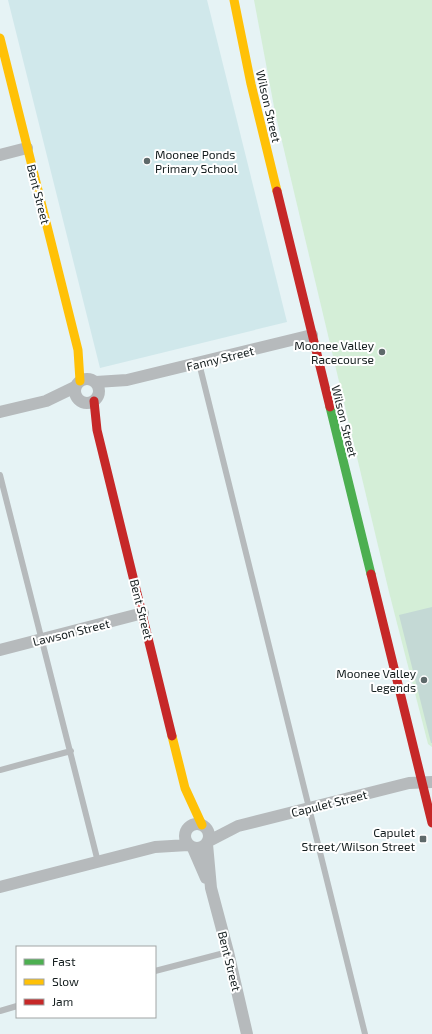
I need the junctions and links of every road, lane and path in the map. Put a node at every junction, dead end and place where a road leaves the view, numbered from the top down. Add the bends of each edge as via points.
1 (234, 0) edge
2 (0, 38) edge
3 (27, 148) junction
4 (0, 155) edge
5 (312, 335) junction
6 (78, 350) joint
7 (199, 363) junction
8 (87, 391) junction
9 (0, 412) edge
10 (97, 430) joint
11 (0, 475) edge
12 (143, 613) junction
13 (41, 640) junction
14 (0, 650) edge
15 (70, 751) junction
16 (0, 770) edge
17 (427, 782) edge
18 (186, 788) junction
19 (309, 807) junction
20 (432, 823) edge
21 (203, 826) junction
22 (238, 826) junction
23 (187, 830) junction
24 (208, 842) junction
25 (191, 846) junction
26 (155, 847) junction
27 (98, 862) junction
28 (0, 887) edge
29 (211, 888) junction
30 (228, 952) junction
31 (156, 971) edge
32 (16, 1006) edge
33 (0, 1011) edge
34 (247, 1034) edge
35 (365, 1034) edge

1 - 5 street, Wilson Street via 251,84
2 - 3 street, Bent Street
3 - 4 street
3 - 6 street, Bent Street
5 - 7 street, Fanny Street
5 - 17 street, Wilson Street
6 - 8 street, Bent Street
7 - 8 street, Fanny Street
7 - 19 lane
8 - 9 street, Fanny Street
8 - 10 street, Bent Street
10 - 12 street, Bent Street
11 - 13 lane
12 - 13 street, Lawson Street
12 - 18 street, Bent Street
13 - 14 street, Lawson Street
13 - 15 lane
15 - 16 lane
15 - 27 lane
17 - 19 street, Capulet Street via 409,783
17 - 20 street, Wilson Street
18 - 21 street, Bent Street
18 - 23 street, Bent Street
19 - 22 street, Capulet Street
19 - 35 lane
21 - 22 street, Capulet Street
21 - 23 street via 194,824
21 - 24 street via 209,833
22 - 24 street, Capulet Street
23 - 25 street via 185,839
23 - 26 street
24 - 25 street via 200,848
24 - 29 street, Bent Street
25 - 26 street
25 - 29 street, Bent Street
26 - 27 street
27 - 28 street
29 - 30 street, Bent Street
30 - 31 lane
30 - 34 street, Bent Street
32 - 33 lane

